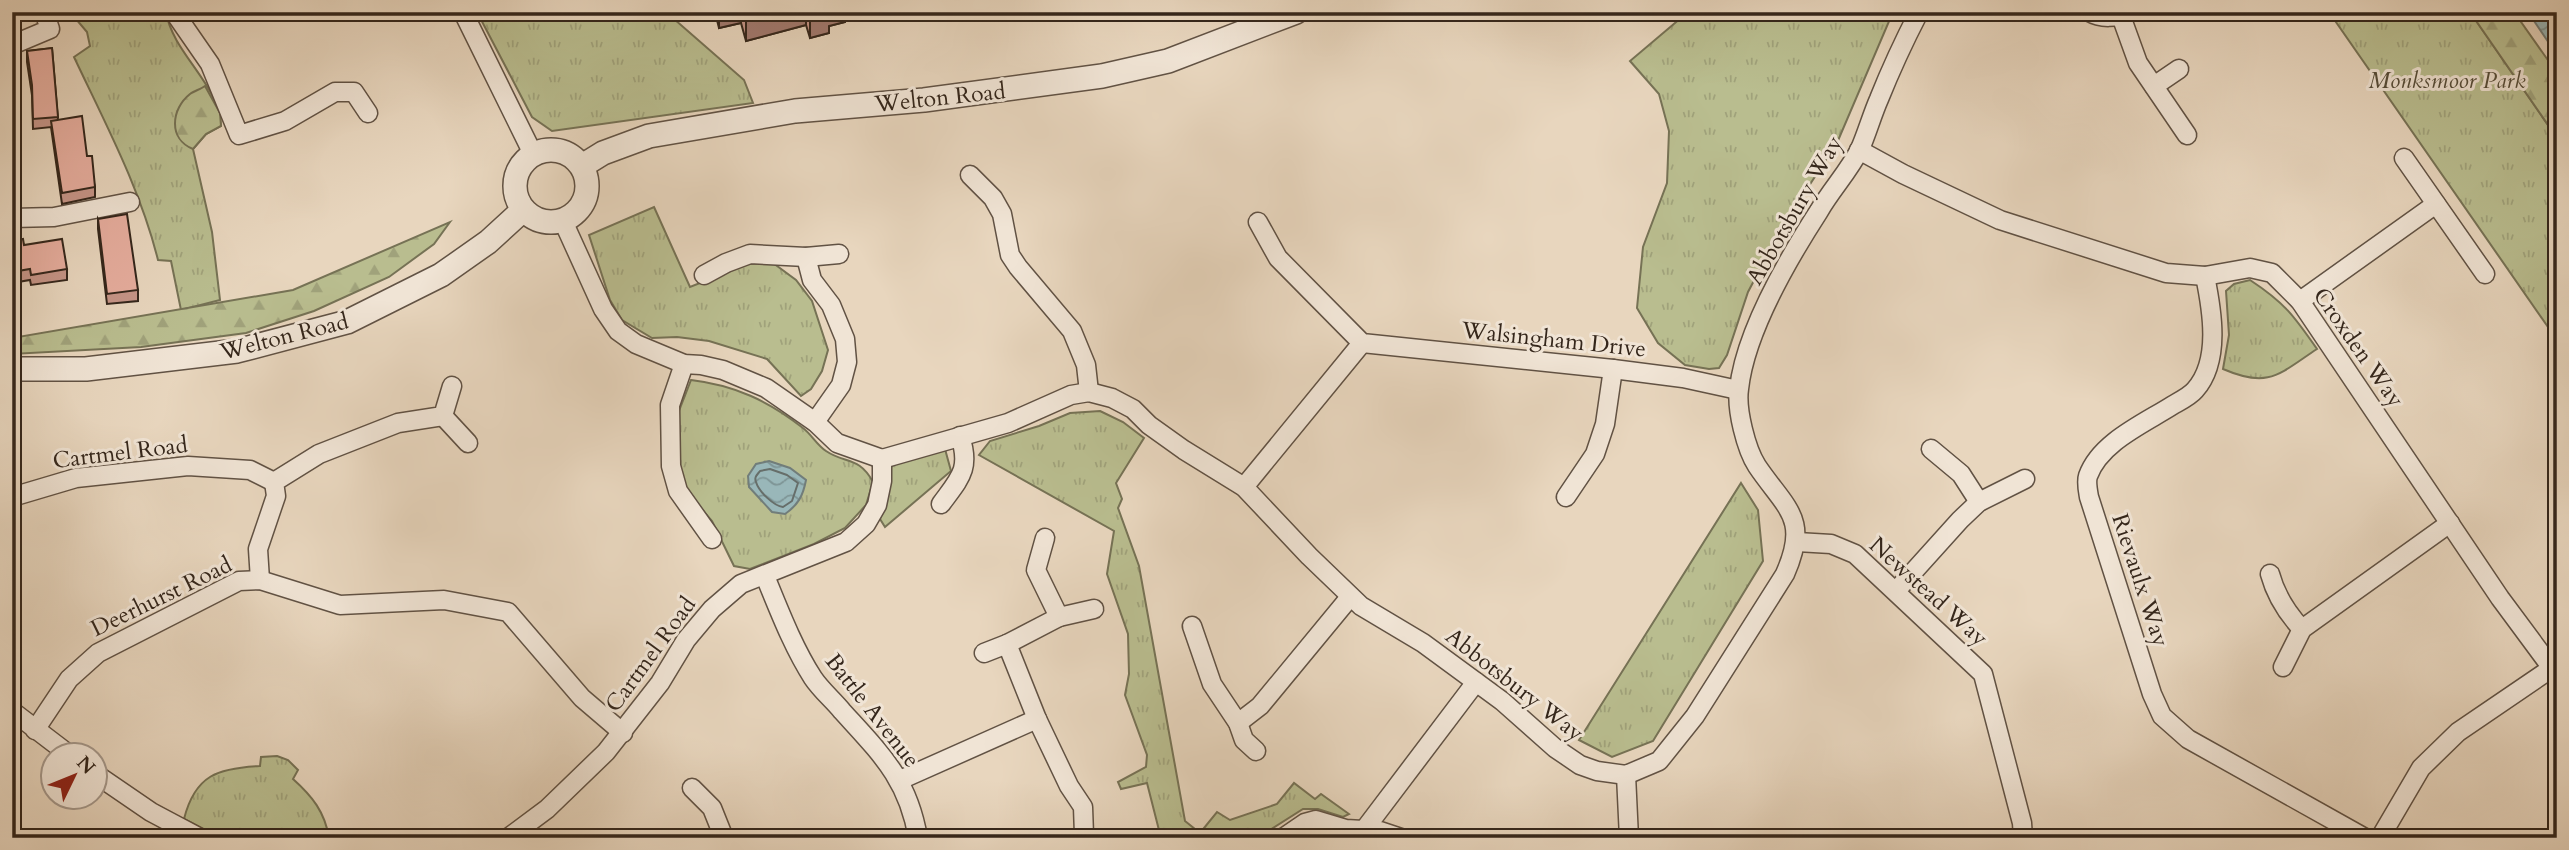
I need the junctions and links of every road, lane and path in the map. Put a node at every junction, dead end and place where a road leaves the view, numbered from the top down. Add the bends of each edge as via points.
1 (174, 12) edge
2 (463, 12) edge
3 (1296, 12) edge
4 (1919, 12) edge
5 (2089, 12) edge
6 (2125, 14) edge
7 (47, 21) edge
8 (12, 45) edge
9 (2179, 69) dead end
10 (2154, 86) junction
11 (368, 113) dead end
12 (2187, 135) dead end
13 (1859, 150) junction
14 (533, 154) junction
15 (2404, 158) dead end
16 (582, 166) junction
17 (970, 175) dead end
18 (130, 202) dead end
19 (2436, 204) junction
20 (523, 210) junction
21 (12, 218) edge
22 (562, 221) junction
23 (1258, 222) dead end
24 (839, 254) dead end
25 (806, 257) junction
26 (2485, 274) dead end
27 (704, 275) dead end
28 (2205, 276) junction
29 (2300, 301) junction
30 (1363, 343) junction
31 (684, 364) junction
32 (12, 369) edge
33 (1613, 369) junction
34 (452, 386) dead end
35 (1738, 390) junction
36 (1089, 392) junction
37 (443, 416) junction
38 (815, 422) junction
39 (961, 436) junction
40 (468, 443) dead end
41 (1931, 449) dead end
42 (882, 459) junction
43 (2025, 479) dead end
44 (274, 482) junction
45 (1244, 487) junction
46 (12, 497) edge
47 (1566, 497) dead end
48 (1979, 502) junction
49 (940, 503) dead end
50 (2450, 523) junction
51 (1045, 538) dead end
52 (712, 539) dead end
53 (1797, 542) junction
54 (2270, 574) dead end
55 (765, 576) junction
56 (260, 580) junction
57 (1896, 590) junction
58 (1350, 597) junction
59 (1094, 609) dead end
60 (1059, 617) junction
61 (1192, 626) dead end
62 (2302, 629) junction
63 (1007, 644) junction
64 (984, 653) dead end
65 (2283, 667) dead end
66 (2554, 671) edge
67 (1476, 682) junction
68 (12, 711) edge
69 (1037, 719) junction
70 (1238, 723) junction
71 (35, 730) junction
72 (623, 733) junction
73 (52, 742) edge
74 (1256, 751) dead end
75 (1626, 775) junction
76 (900, 780) junction
77 (108, 783) edge
78 (692, 788) dead end
79 (1363, 834) edge
80 (718, 836) edge
81 (200, 838) edge
82 (508, 838) edge
83 (918, 838) edge
84 (1081, 838) edge
85 (1283, 838) edge
86 (1401, 838) edge
87 (1629, 838) edge
88 (2023, 838) edge
89 (2365, 838) edge
90 (2379, 838) edge

1 - 11 street via 210,64 239,135 285,121 335,92 354,92
2 - 14 street
3 - 16 street, Welton Road via 1168,61 1102,76 924,100 795,111 649,136
4 - 13 street, Abbotsbury Way
5 - 6 street via 2097,17
6 - 10 street via 2138,64
7 - 8 street
9 - 10 street
10 - 12 street
13 - 28 street, Croxden Way via 1993,217 2166,273
13 - 35 street, Abbotsbury Way via 1775,286 1751,341
14 - 16 street via 560,151
14 - 20 street via 516,174 514,186
15 - 19 street
16 - 22 street via 585,198 573,216
17 - 36 street via 1002,214 1010,255 1072,331 1086,365
18 - 21 street via 54,217
19 - 26 street
19 - 29 street
20 - 22 street via 541,222
20 - 32 street, Welton Road via 441,275 347,322 237,351 86,369
22 - 31 street via 618,331 636,344
23 - 30 street via 1278,258
24 - 25 street
25 - 27 street via 751,254
25 - 38 street via 812,280 831,305 845,339 847,362 841,385
28 - 29 street, Croxden Way via 2250,268 2272,273
28 - 89 street, Rievaulx Way via 2212,345 2195,390 2098,458 2087,479 2089,497 2162,716 2188,739
29 - 50 street, Croxden Way
30 - 33 street, Walsingham Drive
30 - 45 street
31 - 38 street via 723,370 766,388
31 - 52 street via 670,405 671,466 678,491
33 - 35 street, Walsingham Drive
33 - 47 street via 1605,424 1595,454
34 - 37 street
35 - 53 street, Abbotsbury Way via 1741,419 1756,464 1785,500 1795,522
36 - 39 street
36 - 45 street, Abbotsbury Way via 1133,410 1184,450
37 - 40 street
37 - 44 street via 398,423 364,436 319,454
38 - 42 street via 836,443
39 - 42 street
39 - 49 street via 964,472
41 - 48 street via 1961,474
42 - 55 street, Cartmel Road via 877,505 866,524 846,542
43 - 48 street
44 - 46 street, Cartmel Road via 250,470 188,466 76,478
44 - 56 street via 276,496 258,549
45 - 58 street, Abbotsbury Way
48 - 57 street
50 - 62 street
50 - 66 street, Croxden Way
51 - 60 street via 1036,570
53 - 57 street, Newstead Way via 1830,544 1855,554
53 - 75 street via 1785,574 1695,716 1659,761
54 - 62 street via 2285,611
55 - 72 street, Cartmel Road via 741,584 712,609 686,639
55 - 76 street, Battle Avenue via 814,680
56 - 71 street, Deerhurst Road via 239,581 98,653 69,679
56 - 72 street, Deerhurst Road via 340,605 444,600 508,612 582,698
57 - 88 street, Newstead Way via 1983,674
58 - 67 street, Abbotsbury Way
58 - 70 street via 1260,706
59 - 60 street
60 - 63 street
61 - 70 street via 1212,684
62 - 65 street
63 - 64 street
63 - 69 street
66 - 90 street via 2458,732 2421,768
67 - 75 street, Abbotsbury Way via 1580,765
67 - 79 street
68 - 71 street
69 - 76 street
69 - 84 street via 1083,807
70 - 74 street via 1244,740
71 - 73 street
72 - 82 street, Cartmel Road via 547,809
75 - 87 street
76 - 83 street, Battle Avenue via 913,810
77 - 81 street
78 - 80 street via 712,808
79 - 85 street via 1316,820
79 - 86 street via 1380,831

